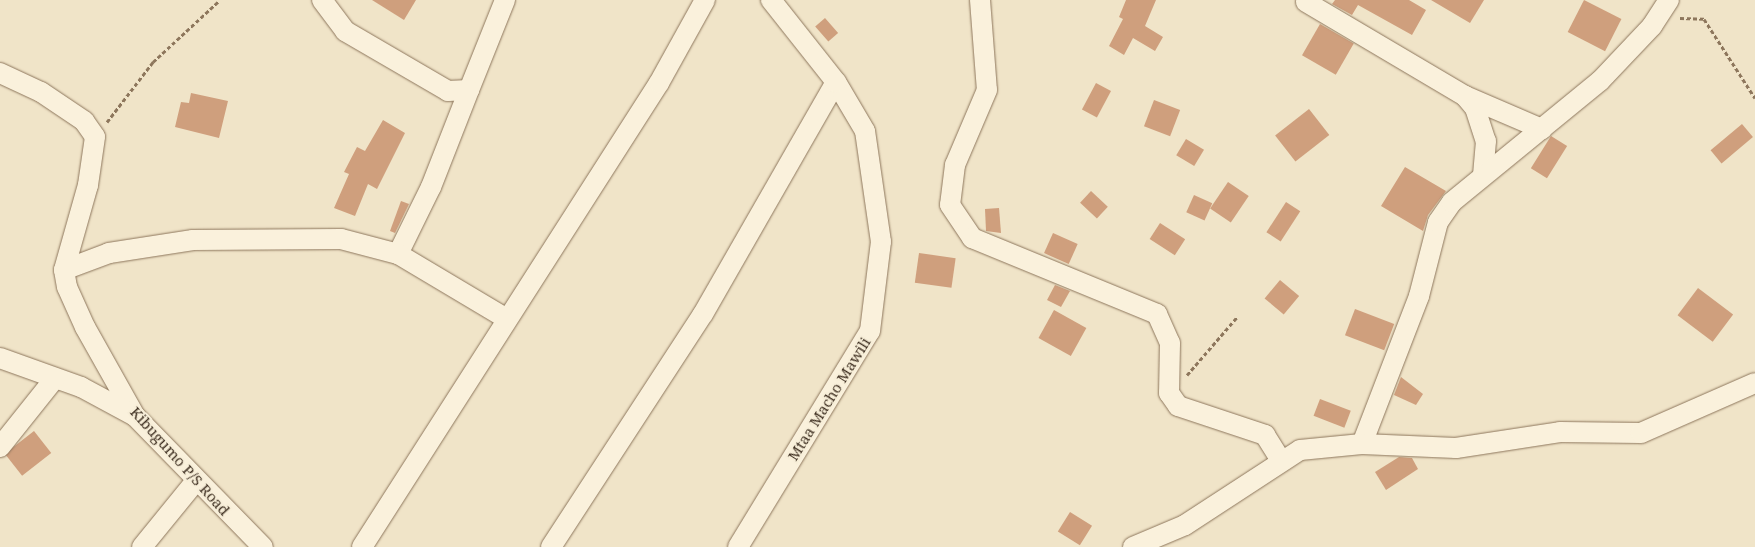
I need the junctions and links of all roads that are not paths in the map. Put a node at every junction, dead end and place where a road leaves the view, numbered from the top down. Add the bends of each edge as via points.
1 (322, 0) edge
2 (505, 0) edge
3 (705, 0) edge
4 (772, 0) edge
5 (980, 0) edge
6 (1669, 0) edge
7 (1306, 2) dead end
8 (0, 73) edge
9 (836, 82) junction
10 (469, 90) junction
11 (1465, 96) junction
12 (1542, 129) junction
13 (1483, 173) junction
14 (398, 254) junction
15 (64, 270) junction
16 (507, 319) junction
17 (0, 358) edge
18 (55, 378) junction
19 (1755, 383) edge
20 (135, 416) junction
21 (1362, 444) junction
22 (0, 447) edge
23 (1280, 461) junction
24 (195, 482) junction
25 (142, 547) edge
26 (263, 547) edge
27 (362, 547) edge
28 (551, 547) edge
29 (738, 547) edge
30 (1133, 547) edge

1 - 10 street via 345,31 383,57 448,91
2 - 10 street
3 - 16 street via 659,83
4 - 9 street, Mtaa Macho Mawili
5 - 23 street via 987,90 955,165 950,205 972,238 1157,314 1170,343 1168,393 1178,406 1264,435
6 - 12 street via 1654,22 1600,81
7 - 11 street
8 - 15 street via 48,97 84,121 95,137 88,185
9 - 28 street via 703,314
9 - 29 street, Mtaa Macho Mawili via 865,131 874,173 881,242 870,331
10 - 14 street via 431,187
11 - 12 street
11 - 13 street via 1475,108 1486,141
12 - 13 street
13 - 21 street via 1452,202 1438,222 1419,296
14 - 15 street via 341,239 193,240 109,253
14 - 16 street
15 - 20 street, Kibugumo P/S Road via 85,327
16 - 27 street
17 - 18 street
18 - 20 street
18 - 22 street
19 - 21 street via 1641,433 1560,432 1456,448
20 - 24 street, Kibugumo P/S Road
21 - 23 street via 1300,450
23 - 30 street via 1185,526
24 - 25 street
24 - 26 street, Kibugumo P/S Road

